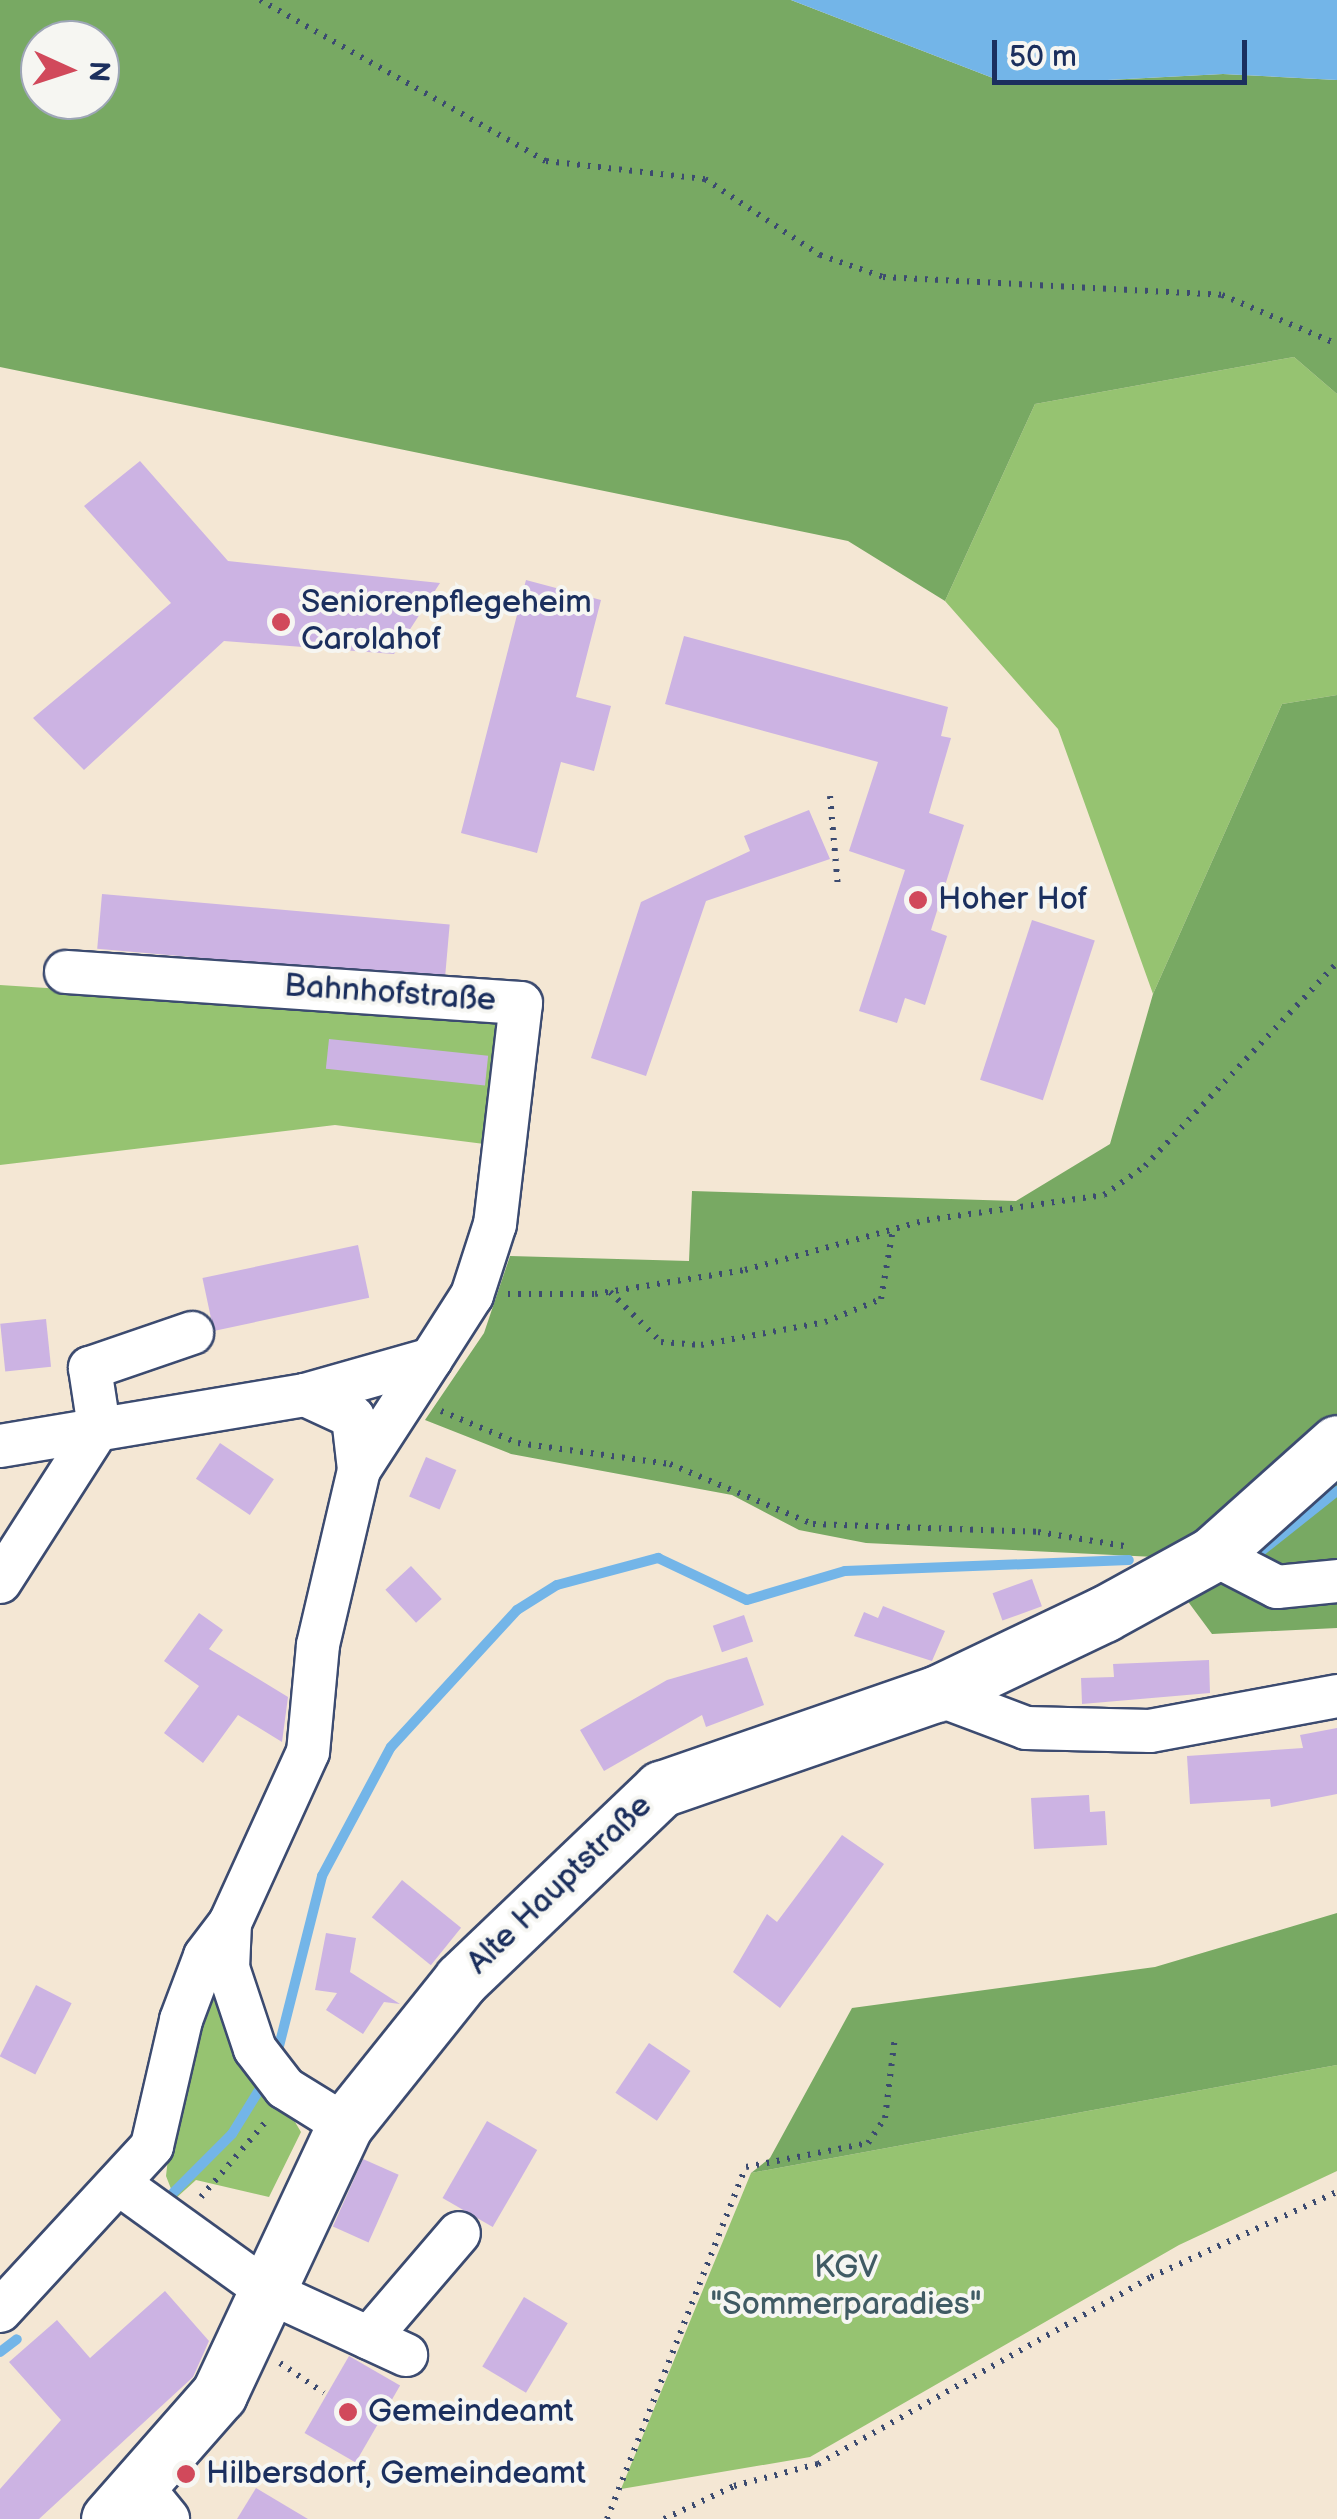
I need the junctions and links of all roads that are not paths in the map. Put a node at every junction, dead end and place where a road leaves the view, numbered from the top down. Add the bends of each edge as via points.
1 (66, 972) dead end
2 (192, 1333) dead end
3 (432, 1359) junction
4 (305, 1396) junction
5 (99, 1427) junction
6 (1337, 1443) edge
7 (0, 1446) edge
8 (359, 1470) junction
9 (1213, 1554) junction
10 (1337, 1580) edge
11 (0, 1582) edge
12 (936, 1694) junction
13 (1337, 1696) edge
14 (230, 1923) junction
15 (345, 2124) junction
16 (122, 2186) junction
17 (459, 2233) dead end
18 (268, 2292) junction
19 (0, 2311) edge
20 (140, 2509) edge

1 - 3 street, Bahnhofstraße via 522,1002 510,1226
2 - 5 street via 90,1368
3 - 4 street
3 - 8 street, Bahnhofstraße
4 - 5 street
4 - 8 street, Bahnhofstraße via 353,1417
5 - 7 street
5 - 11 street
6 - 9 main road, Alte Hauptstraße
8 - 14 street, Bahnhofstraße via 318,1646 308,1752
9 - 10 street via 1277,1587
9 - 12 main road, Alte Hauptstraße
12 - 13 street via 1026,1728 1150,1732
12 - 15 main road, Alte Hauptstraße via 660,1788 460,1980
14 - 15 street, Bahnhofstraße via 234,1998 255,2048 288,2089
14 - 16 street via 205,1956 181,2020 152,2146
15 - 18 main road, Alte Hauptstraße
16 - 18 street
16 - 19 street
17 - 18 street via 388,2346
18 - 20 main road, Alte Hauptstraße via 219,2394

